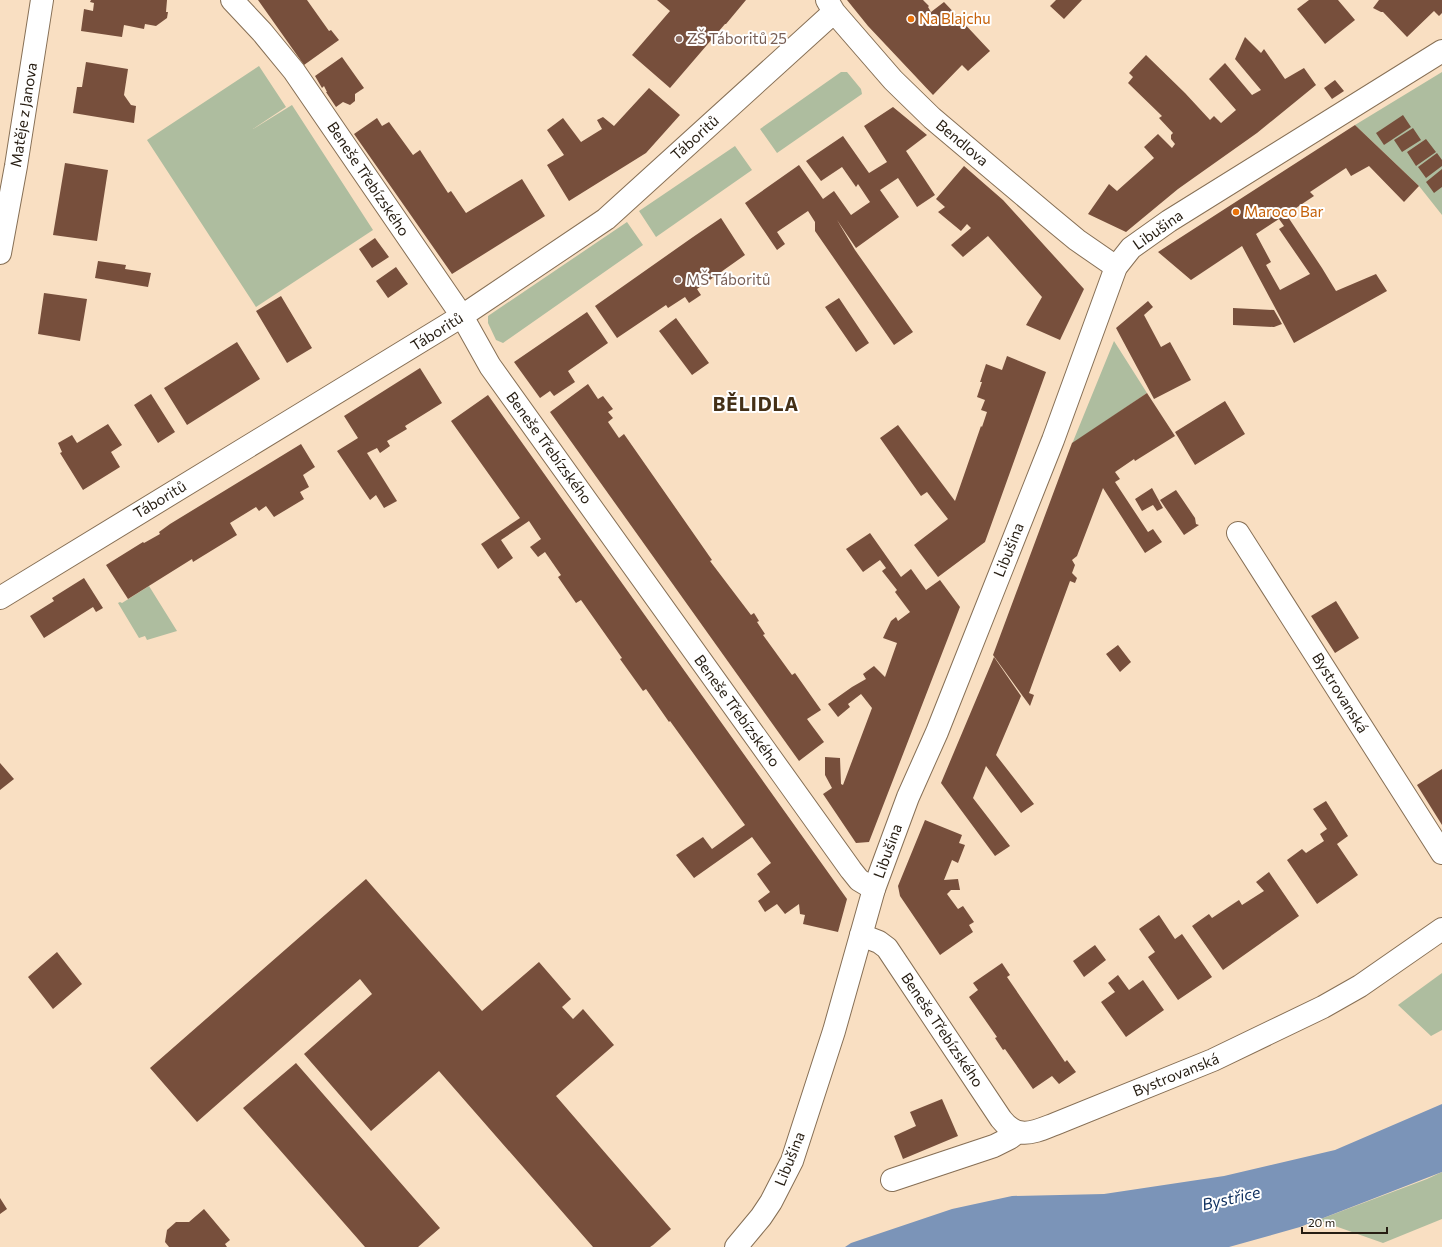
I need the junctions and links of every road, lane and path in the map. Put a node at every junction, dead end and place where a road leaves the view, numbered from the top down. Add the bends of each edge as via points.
1 (42, 0) edge
2 (232, 0) edge
3 (831, 6) edge
4 (1442, 51) edge
5 (0, 252) edge
6 (1116, 267) junction
7 (462, 316) junction
8 (1238, 533) dead end
9 (0, 598) edge
10 (1442, 853) edge
11 (874, 889) junction
12 (1442, 929) edge
13 (861, 935) junction
14 (1018, 1132) junction
15 (892, 1180) dead end
16 (736, 1247) edge

1 - 5 street, Matěje z Janova
2 - 7 street, Beneše Třebízského via 294,71
3 - 6 street, Bendlova via 893,80 932,118 1077,240
3 - 7 street, Táboritů via 606,219
4 - 6 street, Libušina via 1169,221 1131,248
6 - 11 street, Libušina via 1053,440 937,732 908,797
7 - 9 street, Táboritů
7 - 11 street, Beneše Třebízského via 490,366 851,870 859,880
8 - 10 street, Bystrovanská
11 - 13 street, Libušina
12 - 14 street, Bystrovanská via 1360,986 1286,1026 1213,1060 1055,1124 1030,1133
13 - 14 street, Beneše Třebízského via 874,939 887,948 1001,1119
13 - 16 street, Libušina via 834,1031 792,1161 771,1202
14 - 15 street, Bystrovanská via 994,1146

